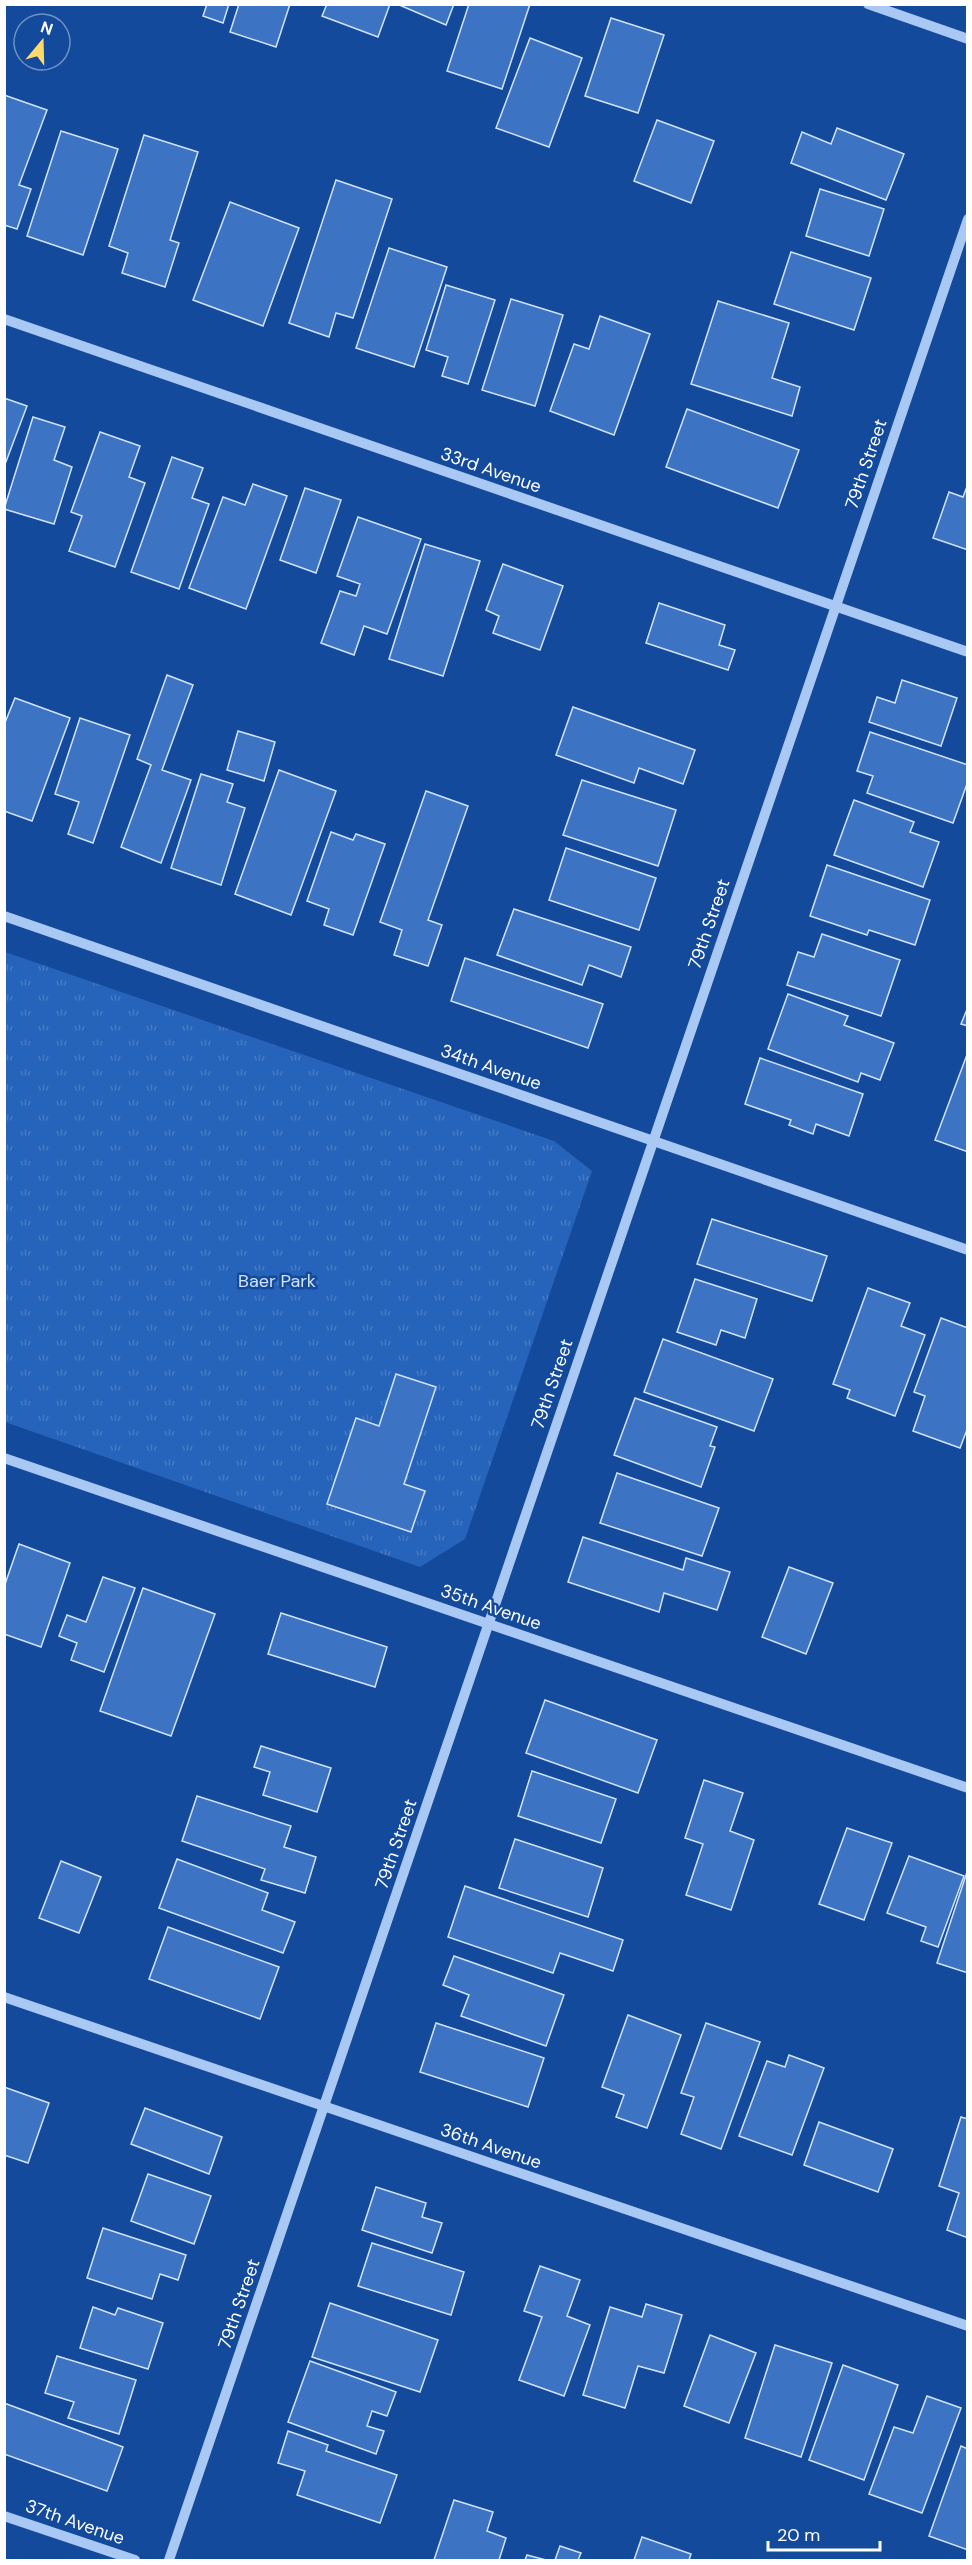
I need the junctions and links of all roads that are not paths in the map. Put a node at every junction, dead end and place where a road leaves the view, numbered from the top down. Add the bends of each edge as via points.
1 (868, 4) edge
2 (968, 39) edge
3 (968, 219) edge
4 (4, 319) edge
5 (835, 606) junction
6 (968, 652) edge
7 (4, 916) edge
8 (653, 1141) junction
9 (968, 1250) edge
10 (4, 1458) edge
11 (488, 1624) junction
12 (968, 1788) edge
13 (4, 1997) edge
14 (324, 2106) junction
15 (968, 2326) edge
16 (4, 2516) edge
17 (135, 2560) edge
18 (169, 2560) edge

1 - 2 street
3 - 5 street, 79th Street
4 - 5 street, 33rd Avenue
5 - 6 street, 33rd Avenue
5 - 8 street, 79th Street
7 - 8 street, 34th Avenue
8 - 9 street, 34th Avenue
8 - 11 street, 79th Street
10 - 11 street, 35th Avenue
11 - 12 street, 35th Avenue
11 - 14 street, 79th Street
13 - 14 street, 36th Avenue
14 - 15 street, 36th Avenue
14 - 18 street, 79th Street
16 - 17 street, 37th Avenue

